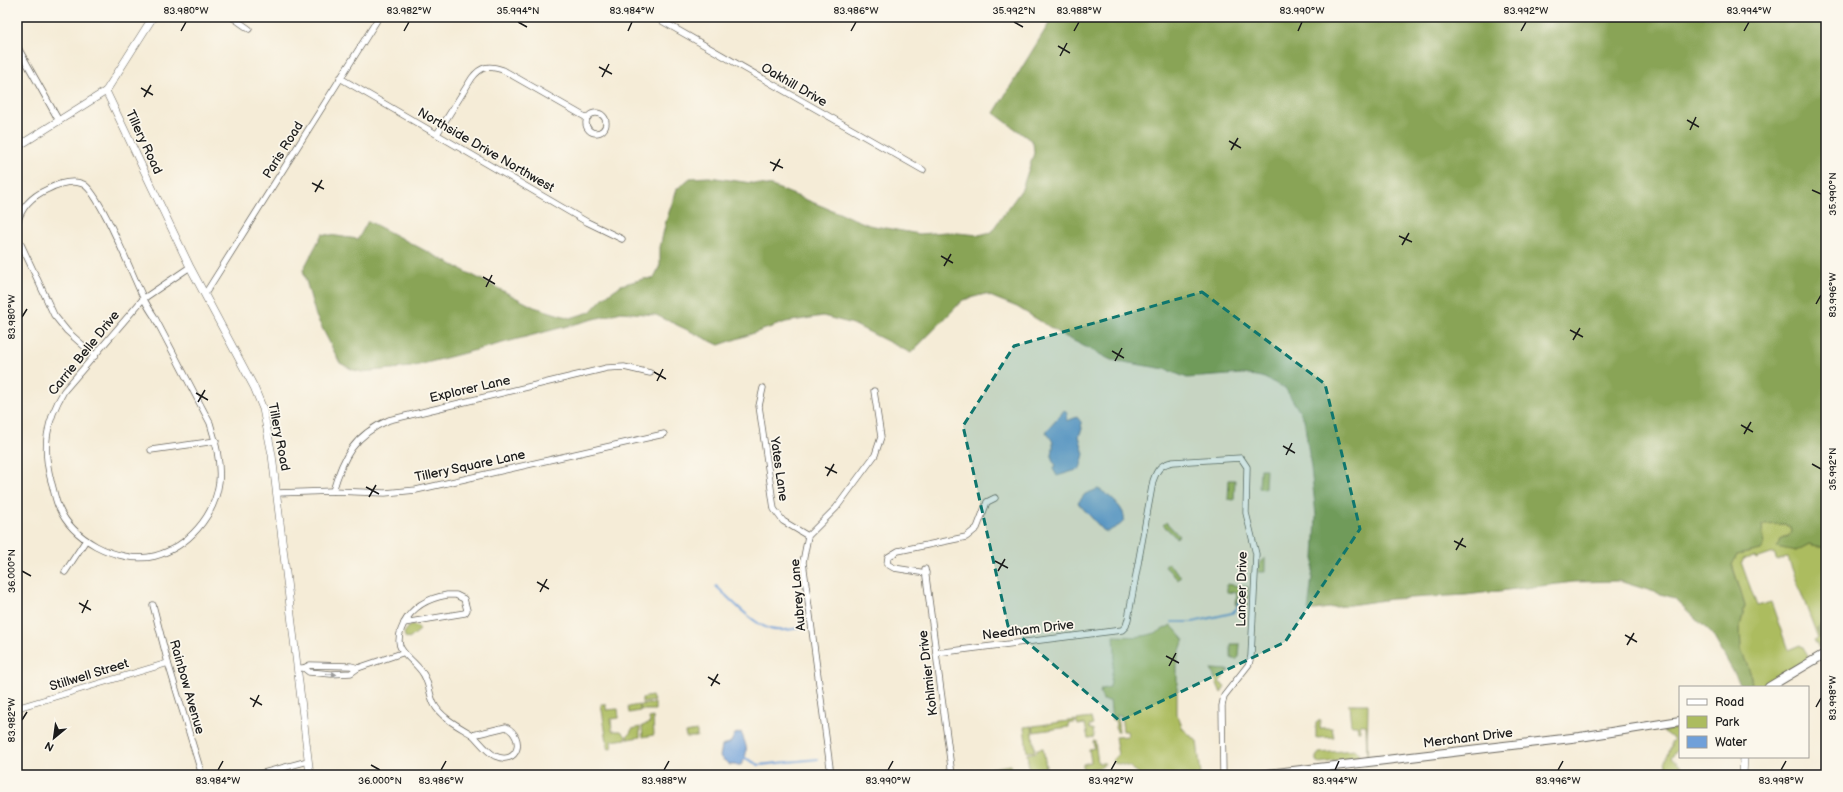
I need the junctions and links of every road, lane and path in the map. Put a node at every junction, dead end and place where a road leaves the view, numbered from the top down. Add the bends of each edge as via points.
1 (153, 17) edge
2 (232, 17) edge
3 (379, 17) edge
4 (655, 17) edge
5 (249, 29) dead end
6 (17, 46) edge
7 (340, 78) junction
8 (106, 91) junction
9 (587, 118) dead end
10 (59, 121) junction
11 (437, 134) junction
12 (17, 147) edge
13 (923, 170) dead end
14 (17, 224) edge
15 (17, 228) edge
16 (622, 239) dead end
17 (190, 267) junction
18 (205, 294) junction
19 (143, 299) junction
20 (95, 356) junction
21 (650, 373) dead end
22 (763, 388) dead end
23 (874, 391) dead end
24 (664, 434) dead end
25 (216, 442) junction
26 (151, 450) dead end
27 (333, 491) junction
28 (277, 493) junction
29 (995, 498) dead end
30 (808, 536) junction
31 (86, 540) junction
32 (64, 572) dead end
33 (153, 605) dead end
34 (404, 623) junction
35 (1122, 630) joint
36 (402, 653) junction
37 (936, 653) junction
38 (1826, 653) edge
39 (168, 662) junction
40 (301, 668) junction
41 (1771, 686) edge
42 (17, 708) edge
43 (1679, 721) edge
44 (473, 735) junction
45 (1744, 758) edge
46 (308, 761) junction
47 (1277, 774) edge
48 (202, 775) edge
49 (256, 775) edge
50 (310, 775) edge
51 (831, 775) edge
52 (952, 775) edge
53 (1223, 775) edge
54 (1259, 775) edge
55 (1743, 775) edge

1 - 8 street
2 - 5 street
3 - 7 street, Paris Road
4 - 13 street, Oakhill Drive
6 - 10 street
7 - 11 street, Northside Drive Northwest
7 - 18 street, Paris Road
8 - 10 street
8 - 17 street, Tillery Road
9 - 11 street via 493,66 485,67 472,78
10 - 12 street
11 - 16 street, Northside Drive Northwest via 587,222
14 - 19 street via 19,214 27,203 41,192 61,183 83,185 95,196
15 - 20 street via 18,238 54,315 67,331
17 - 18 street, Tillery Road
17 - 19 street, Carrie Belle Drive
18 - 28 street, Tillery Road via 263,409
19 - 20 street, Carrie Belle Drive
19 - 25 street, Carrie Belle Drive via 210,423
20 - 31 street, Carrie Belle Drive via 57,402 46,438 49,472 59,508 72,528
21 - 27 street, Explorer Lane via 624,367 607,368 389,420 368,432 350,449
22 - 30 street, Yates Lane via 759,406 774,509 783,521
23 - 30 street via 881,437 875,455 836,508
24 - 27 street, Tillery Square Lane via 416,490 385,493
25 - 26 street
25 - 31 street, Carrie Belle Drive via 219,482 215,500 195,531 181,544 154,556 127,557 104,550
27 - 28 street, Tillery Square Lane
28 - 40 street, Tillery Road
29 - 37 street, Kohlmier Drive via 987,502 977,528 966,537 898,551 888,556 887,564 894,568 926,571
30 - 51 street, Aubrey Lane via 803,562
31 - 32 street
33 - 39 street, Rainbow Avenue
34 - 34 street via 416,607 435,597 456,594 464,599 466,610 463,614
34 - 36 street via 398,640
35 - 37 street, Needham Drive
35 - 53 street, Lancer Drive via 1128,620 1153,480 1159,468 1173,462 1241,458 1247,467 1246,513 1256,554 1251,656 1249,664 1224,696
36 - 40 street via 358,668 310,665
36 - 44 street via 422,672 434,705 442,714
37 - 52 street, Kohlmier Drive
38 - 41 main road
39 - 42 street, Stillwell Street
39 - 48 street, Rainbow Avenue
40 - 46 street, Tillery Road
43 - 47 main road, Merchant Drive via 1580,738
44 - 44 street via 489,752 503,758 514,755 518,747 517,737 506,727
45 - 55 street
46 - 49 street
46 - 50 street, Tillery Road
47 - 54 main road, Merchant Drive

